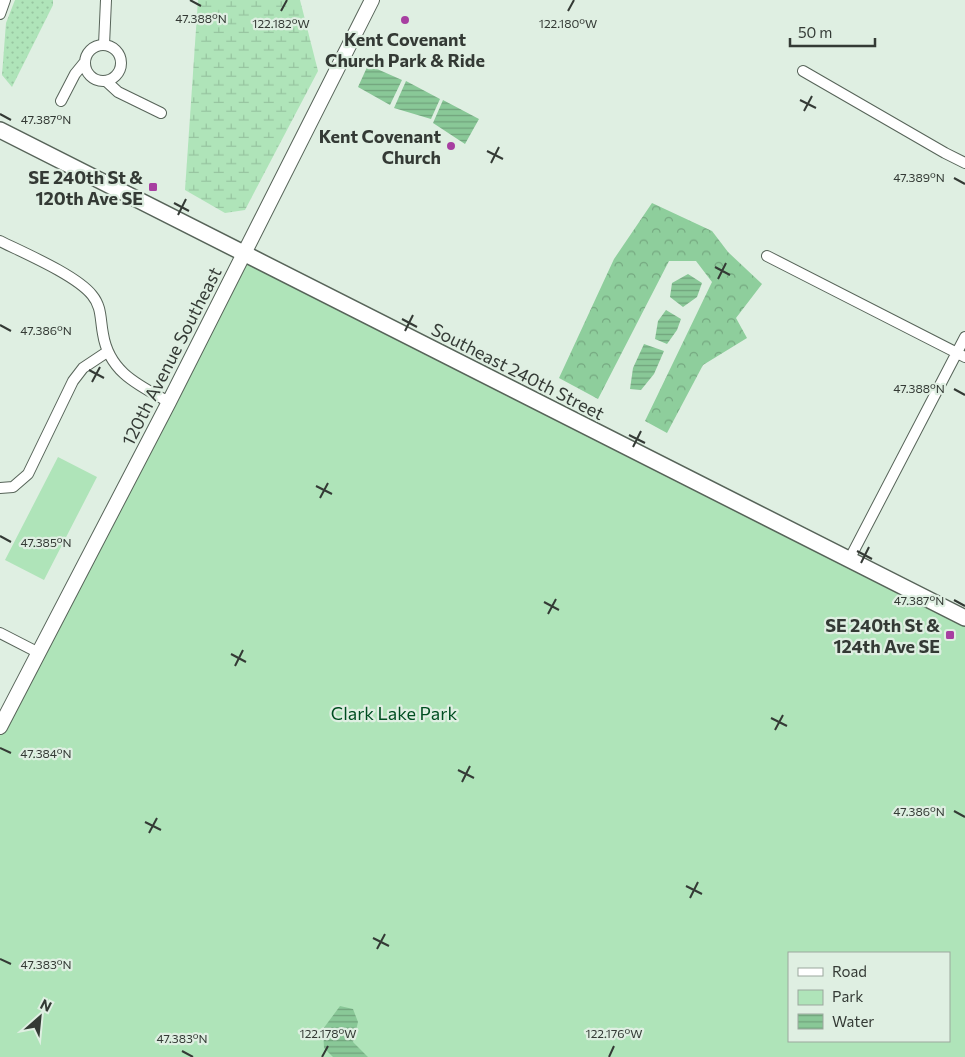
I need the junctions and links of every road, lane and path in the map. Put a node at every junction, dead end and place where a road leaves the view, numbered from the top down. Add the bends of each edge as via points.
1 (5, 0) edge
2 (106, 0) edge
3 (372, 0) edge
4 (0, 14) edge
5 (104, 45) junction
6 (84, 63) junction
7 (803, 71) dead end
8 (106, 81) junction
9 (61, 101) dead end
10 (161, 113) dead end
11 (0, 130) edge
12 (965, 162) edge
13 (0, 241) edge
14 (244, 253) junction
15 (767, 256) dead end
16 (965, 337) edge
17 (107, 352) junction
18 (961, 355) edge
19 (169, 402) junction
20 (0, 488) edge
21 (849, 560) junction
22 (965, 618) edge
23 (0, 633) edge
24 (39, 653) junction
25 (0, 727) edge

1 - 4 street
2 - 5 street
3 - 14 street, 120th Avenue Southeast
5 - 6 street via 88,52
5 - 8 street via 114,49 120,59 120,70
6 - 8 street via 91,77
6 - 9 street
7 - 12 street
8 - 10 street via 118,92
11 - 14 main road, Southeast 240th Street
13 - 17 street via 80,282 98,304
14 - 19 street, 120th Avenue Southeast
14 - 21 main road, Southeast 240th Street
15 - 18 street
16 - 18 street
17 - 19 street via 114,364 134,382
17 - 20 street via 83,368 73,381 28,474 13,487
18 - 21 street
19 - 24 street, 120th Avenue Southeast
21 - 22 main road, Southeast 240th Street
23 - 24 street
24 - 25 street, 120th Avenue Southeast

